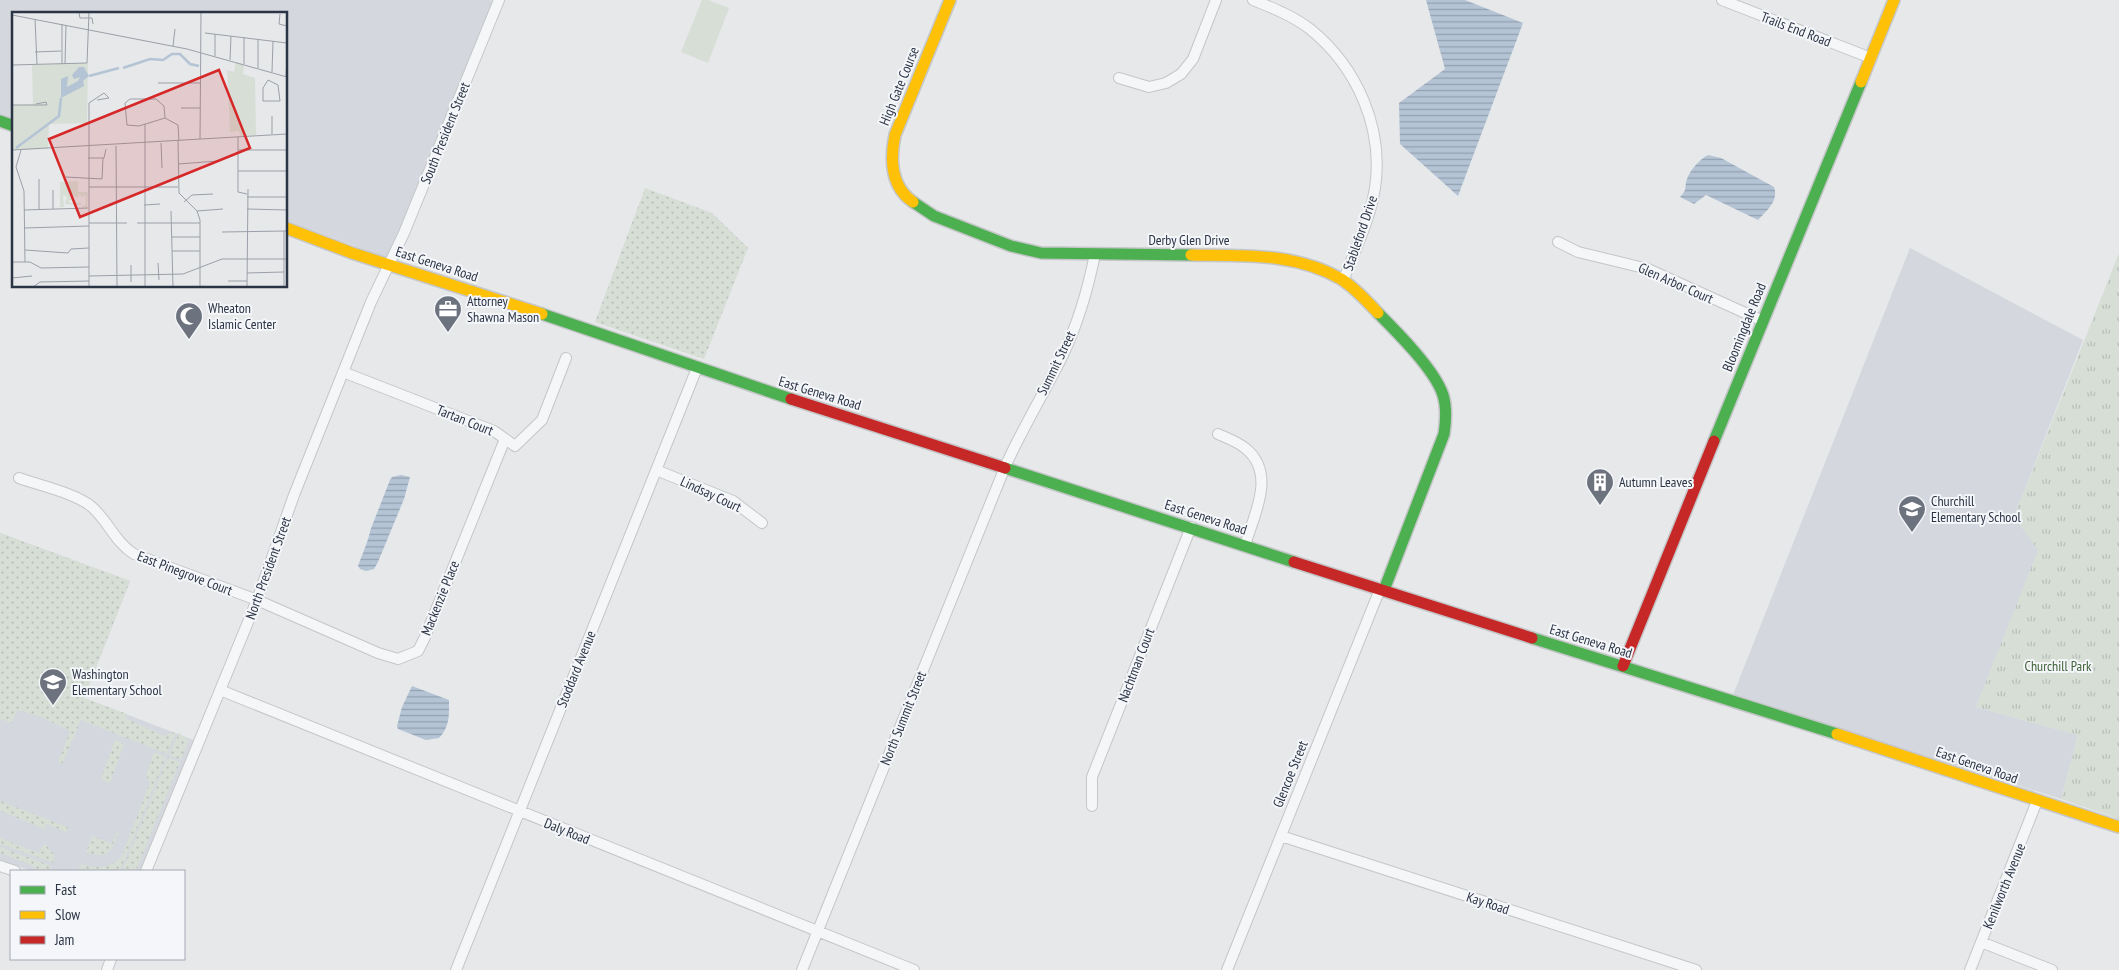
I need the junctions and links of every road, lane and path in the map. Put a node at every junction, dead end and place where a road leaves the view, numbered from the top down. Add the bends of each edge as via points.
1 (500, 0) edge
2 (950, 0) edge
3 (1216, 0) edge
4 (1253, 0) edge
5 (1722, 0) edge
6 (1894, 0) edge
7 (1871, 58) junction
8 (1119, 78) dead end
9 (0, 120) edge
10 (12, 125) edge
11 (898, 186) joint
12 (288, 229) edge
13 (1558, 242) dead end
14 (1095, 254) junction
15 (389, 264) junction
16 (1343, 281) junction
17 (1763, 320) junction
18 (566, 358) dead end
19 (697, 368) junction
20 (343, 372) junction
21 (1442, 392) joint
22 (1218, 434) dead end
23 (505, 438) junction
24 (1005, 467) junction
25 (656, 470) junction
26 (19, 478) dead end
27 (762, 523) dead end
28 (1191, 527) junction
29 (1245, 545) junction
30 (1382, 590) junction
31 (257, 600) junction
32 (1624, 666) junction
33 (220, 690) junction
34 (2037, 801) junction
35 (1092, 806) dead end
36 (519, 811) junction
37 (2119, 827) edge
38 (1281, 836) junction
39 (0, 866) edge
40 (12, 870) edge
41 (146, 870) edge
42 (817, 931) junction
43 (1981, 942) junction
44 (456, 970) edge
45 (802, 970) edge
46 (914, 970) edge
47 (1227, 970) edge
48 (1696, 970) edge
49 (1970, 970) edge
50 (2052, 970) edge

1 - 15 street, South President Street
2 - 11 main road, High Gate Course via 895,135 891,155 894,180
3 - 8 street via 1193,59 1182,74 1166,83 1149,87
4 - 16 street, Stableford Drive via 1294,19 1323,41 1348,70 1364,98 1376,146 1375,185 1368,217
5 - 7 street, Trails End Road
6 - 7 main road, Bloomingdale Road
7 - 17 main road, Bloomingdale Road
9 - 10 main road
11 - 14 main road, Derby Glen Drive via 918,207 934,216 1011,246 1041,253
12 - 15 main road, East Geneva Road
13 - 17 street, Glen Arbor Court via 1578,252 1648,269
14 - 16 main road, Derby Glen Drive via 1265,256 1298,262
14 - 24 street, Summit Street via 1084,304 1063,355
15 - 19 main road, East Geneva Road
15 - 20 street, North President Street
16 - 21 main road, Derby Glen Drive via 1380,316
17 - 32 main road, Bloomingdale Road
18 - 23 street, Tartan Court via 542,420 515,446
19 - 24 main road, East Geneva Road
19 - 25 street, Stoddard Avenue
20 - 23 street, Tartan Court
20 - 31 street, North President Street
21 - 30 main road, Glencoe Street via 1445,424 1442,445
22 - 29 street via 1246,448 1259,467 1262,488
23 - 31 street, Mackenzie Place via 418,651 398,659
24 - 28 main road, East Geneva Road
24 - 42 street, North Summit Street
25 - 27 street, Lindsay Court via 733,501
25 - 36 street, Stoddard Avenue
26 - 31 street, East Pinegrove Court via 87,504 119,542 134,554
28 - 29 main road, East Geneva Road
28 - 35 street, Nachtman Court via 1092,777
29 - 30 main road, East Geneva Road
30 - 32 main road, East Geneva Road
30 - 38 street, Glencoe Street
31 - 33 street, North President Street
32 - 34 main road, East Geneva Road
33 - 36 street, Daly Road
33 - 41 street, North President Street
34 - 37 main road, East Geneva Road
34 - 43 street, Kenilworth Avenue
36 - 42 street, Daly Road
36 - 44 street, Stoddard Avenue
38 - 47 street, Glencoe Street
38 - 48 street, Kay Road
39 - 40 street
42 - 45 street, North Summit Street
42 - 46 street, Daly Road
43 - 49 street, Kenilworth Avenue
43 - 50 street

